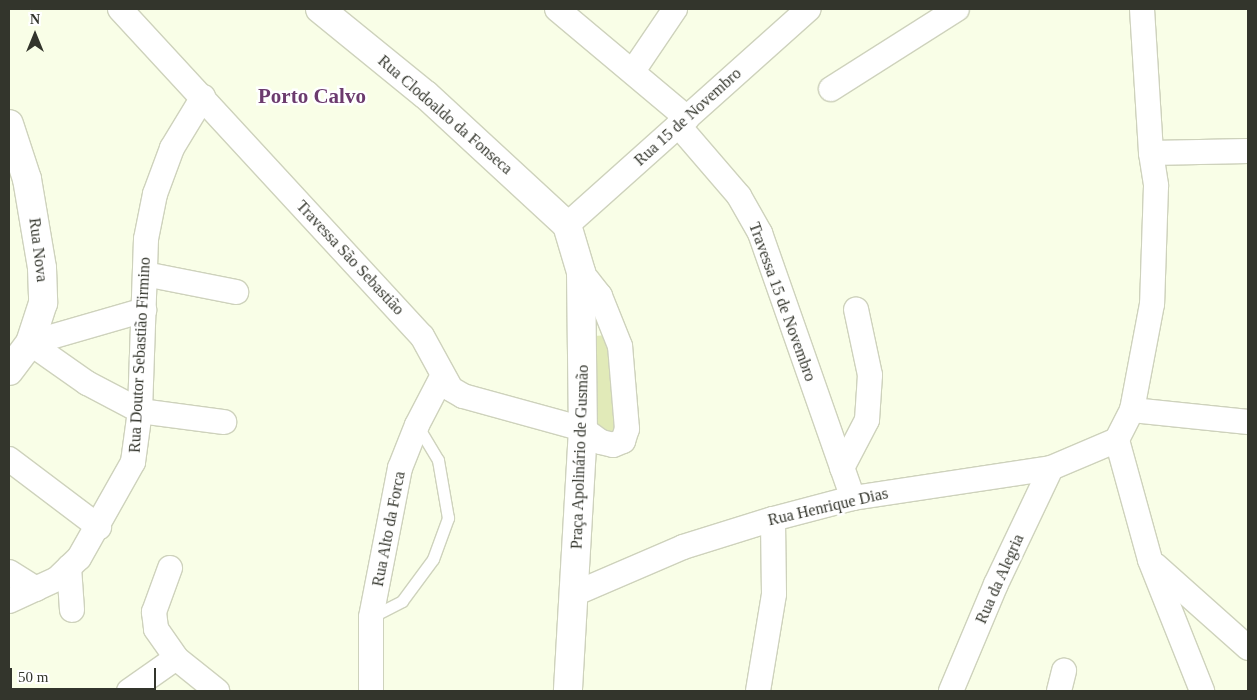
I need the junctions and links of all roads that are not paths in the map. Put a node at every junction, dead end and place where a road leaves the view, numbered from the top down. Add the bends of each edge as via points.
1 (120, 9) edge
2 (320, 9) edge
3 (557, 9) edge
4 (675, 9) edge
5 (808, 9) edge
6 (957, 9) edge
7 (1142, 9) edge
8 (633, 71) junction
9 (832, 89) dead end
10 (203, 97) junction
11 (683, 122) junction
12 (9, 124) edge
13 (1248, 151) edge
14 (1151, 153) junction
15 (567, 225) junction
16 (581, 272) junction
17 (146, 274) junction
18 (236, 292) dead end
19 (144, 310) junction
20 (856, 310) dead end
21 (30, 343) junction
22 (9, 371) edge
23 (443, 375) junction
24 (1132, 410) junction
25 (140, 411) junction
26 (224, 422) dead end
27 (1248, 422) edge
28 (417, 425) junction
29 (583, 429) junction
30 (1116, 440) junction
31 (9, 459) edge
32 (842, 468) junction
33 (1051, 468) junction
34 (853, 498) junction
35 (773, 519) junction
36 (99, 527) junction
37 (1150, 560) junction
38 (69, 567) junction
39 (170, 568) dead end
40 (9, 572) edge
41 (36, 589) junction
42 (574, 594) junction
43 (9, 601) edge
44 (72, 610) dead end
45 (372, 617) junction
46 (1248, 648) edge
47 (176, 658) junction
48 (128, 691) edge
49 (216, 691) edge
50 (371, 691) edge
51 (568, 691) edge
52 (758, 691) edge
53 (952, 691) edge
54 (1202, 691) edge

1 - 10 street, Travessa São Sebastião
2 - 15 street, Rua Clodoaldo da Fonseca via 426,95
3 - 8 street, Travessa 15 de Novembro
4 - 8 street
5 - 11 street, Rua 15 de Novembro
6 - 9 street
7 - 14 street
8 - 11 street, Travessa 15 de Novembro
10 - 17 street, Rua Doutor Sebastião Firmino via 172,148 156,194 146,239
10 - 23 street, Travessa São Sebastião via 422,336
11 - 15 street, Rua 15 de Novembro
11 - 32 street, Travessa 15 de Novembro via 739,196 760,234
12 - 21 street, Rua Nova via 27,179 42,268 43,303
13 - 14 street
14 - 24 street via 1156,186 1152,304
15 - 16 street, Praça Apolinário de Gusmão
16 - 29 street, Praça Apolinário de Gusmão
16 - 29 street, Travessa São Sebastião via 600,296 620,346 627,429 623,441 613,444 601,442
17 - 18 street
17 - 19 street, Rua Doutor Sebastião Firmino
19 - 21 street
19 - 25 street, Rua Doutor Sebastião Firmino
20 - 32 street via 870,375 867,420
21 - 22 street, Rua Nova
21 - 25 street via 87,383
23 - 28 street, Rua Alto da Forca
23 - 29 street, Travessa São Sebastião via 451,389 463,396
24 - 27 street
24 - 30 street
25 - 26 street
25 - 36 street, Rua Doutor Sebastião Firmino via 133,462
28 - 45 street, Rua Alto da Forca via 400,468
28 - 45 lane via 438,460 448,518 433,559 402,601
29 - 42 street, Praça Apolinário de Gusmão
30 - 33 street, Rua Henrique Dias
30 - 37 street
31 - 36 street
32 - 34 street, Travessa 15 de Novembro
33 - 34 street, Rua Henrique Dias
33 - 53 street, Rua da Alegria via 996,584
34 - 35 street, Rua Henrique Dias
35 - 42 street, Rua Henrique Dias via 683,548
35 - 52 street via 774,594
36 - 38 street, Rua Doutor Sebastião Firmino
37 - 46 street
37 - 54 street
38 - 41 street, Rua Doutor Sebastião Firmino via 57,579
38 - 44 street
39 - 47 street via 154,612 156,629
40 - 41 street
41 - 43 street, Rua Doutor Sebastião Firmino
42 - 51 street, Praça Apolinário de Gusmão
45 - 50 street, Rua Alto da Forca
47 - 48 street
47 - 49 street

